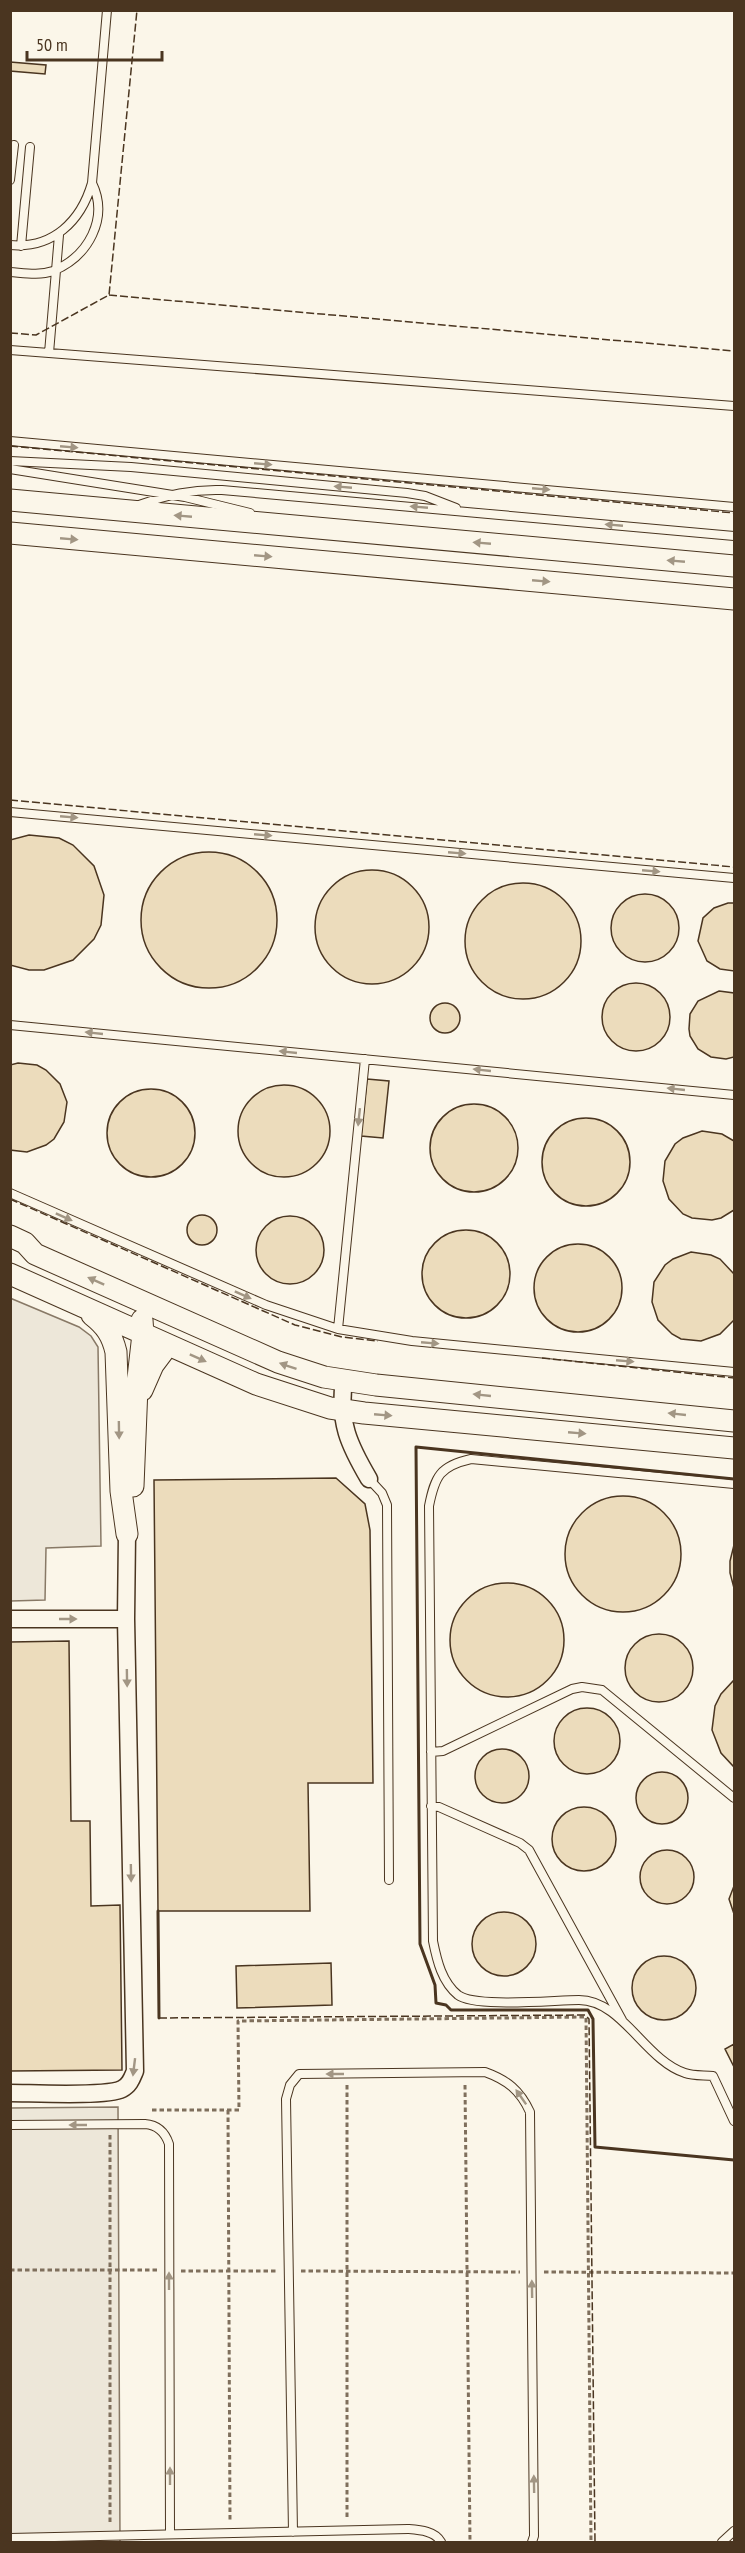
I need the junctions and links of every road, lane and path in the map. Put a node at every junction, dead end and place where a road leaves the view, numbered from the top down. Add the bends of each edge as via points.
1 (107, 10) edge
2 (14, 145) dead end
3 (30, 147) dead end
4 (10, 180) edge
5 (92, 183) junction
6 (59, 235) junction
7 (10, 245) edge
8 (21, 246) junction
9 (56, 269) junction
10 (10, 272) edge
11 (10, 350) edge
12 (49, 353) junction
13 (735, 406) edge
14 (10, 441) edge
15 (10, 461) edge
16 (10, 469) edge
17 (170, 495) junction
18 (10, 500) edge
19 (735, 507) edge
20 (123, 510) junction
21 (461, 511) junction
22 (309, 527) junction
23 (10, 533) edge
24 (735, 536) edge
25 (735, 566) edge
26 (735, 598) edge
27 (10, 812) edge
28 (735, 878) edge
29 (10, 1025) edge
30 (365, 1059) junction
31 (735, 1095) edge
32 (10, 1193) edge
33 (10, 1236) edge
34 (10, 1251) edge
35 (35, 1254) junction
36 (10, 1274) edge
37 (77, 1304) junction
38 (137, 1314) junction
39 (338, 1329) junction
40 (168, 1345) junction
41 (735, 1372) edge
42 (344, 1381) junction
43 (118, 1400) junction
44 (342, 1410) junction
45 (135, 1413) junction
46 (735, 1421) edge
47 (735, 1448) edge
48 (369, 1479) joint
49 (735, 1484) edge
50 (127, 1534) junction
51 (10, 1619) edge
52 (126, 1619) junction
53 (431, 1752) junction
54 (735, 1798) edge
55 (431, 1806) junction
56 (389, 1880) dead end
57 (626, 2026) junction
58 (465, 2073) junction
59 (347, 2074) junction
60 (10, 2093) edge
61 (145, 2110) dead end
62 (228, 2110) junction
63 (732, 2111) edge
64 (735, 2121) edge
65 (110, 2124) junction
66 (10, 2125) edge
67 (10, 2270) edge
68 (110, 2270) junction
69 (169, 2271) junction
70 (229, 2271) junction
71 (289, 2271) junction
72 (347, 2271) junction
73 (467, 2272) junction
74 (532, 2272) junction
75 (588, 2272) junction
76 (735, 2273) edge
77 (347, 2531) junction
78 (735, 2531) edge
79 (293, 2532) junction
80 (230, 2533) junction
81 (170, 2534) junction
82 (110, 2535) junction
83 (10, 2538) edge
84 (441, 2542) edge
85 (470, 2542) edge
86 (532, 2542) edge
87 (591, 2542) edge
88 (722, 2542) edge

1 - 5 lane
2 - 4 lane
3 - 8 lane
5 - 6 lane via 76,218
5 - 9 lane via 100,207 94,232 75,255
6 - 8 lane
6 - 9 lane
7 - 8 lane
9 - 10 lane via 40,274
9 - 12 lane
11 - 12 lane
12 - 13 lane
14 -> 19 lane
21 -> 15 lane via 444,502 407,493 130,467
16 - 17 lane
17 - 20 lane
21 -> 17 lane via 222,490 197,489
17 - 22 lane
18 - 20 street
22 -> 20 street
24 -> 21 lane
25 -> 22 street
23 -> 26 street
27 -> 28 lane
30 -> 29 lane
31 -> 30 lane
30 -> 39 lane
32 -> 39 lane via 266,1305
33 - 35 street via 25,1243
34 - 35 street via 18,1255
38 -> 35 street
36 - 37 street
37 - 38 street
37 - 43 street via 104,1324 112,1338
38 - 40 street
42 -> 38 street via 305,1372
38 - 43 street via 123,1342
38 - 45 street
39 -> 41 lane via 412,1341
40 -> 44 street via 287,1396
40 - 45 street via 153,1365
42 - 44 street
46 -> 42 street
43 -> 50 street via 121,1491
44 -> 47 street
44 - 48 street via 346,1435
45 - 50 street via 133,1505
48 - 56 lane via 387,1505
49 - 53 lane via 471,1459 444,1469 437,1477 429,1506
50 - 52 street
51 -> 52 street
52 -> 60 street via 135,2071 130,2083 121,2090
53 - 54 lane via 443,1751 572,1689 592,1688 602,1690
53 - 55 lane
55 - 57 lane via 529,1850
55 - 57 lane via 432,1941 444,1977 456,1993 474,2002 588,2000 604,2007
57 - 63 lane via 662,2060 685,2073 713,2076
58 - 59 lane
58 - 73 path
74 -> 58 lane via 530,2112 513,2086 500,2077 485,2072
59 -> 71 lane via 299,2074 290,2085 286,2099
59 - 72 path
61 - 62 path
62 - 70 path
62 - 75 path via 239,2110 238,2021 585,2017
63 - 64 lane
65 -> 66 lane
65 - 68 path
65 - 69 lane via 151,2125 167,2138
67 - 68 path
68 - 69 path
68 - 82 path
69 - 70 path
81 -> 69 lane
70 - 71 path
70 - 80 path
71 - 72 path
71 - 79 lane
72 - 73 path
72 - 77 path
73 - 74 path
73 - 85 path
74 - 75 path
86 -> 74 lane
75 - 76 path
75 - 87 path
77 - 79 lane
77 - 84 lane via 424,2531
78 - 88 lane
79 - 80 lane
80 - 81 lane
81 - 82 lane
82 - 83 lane

